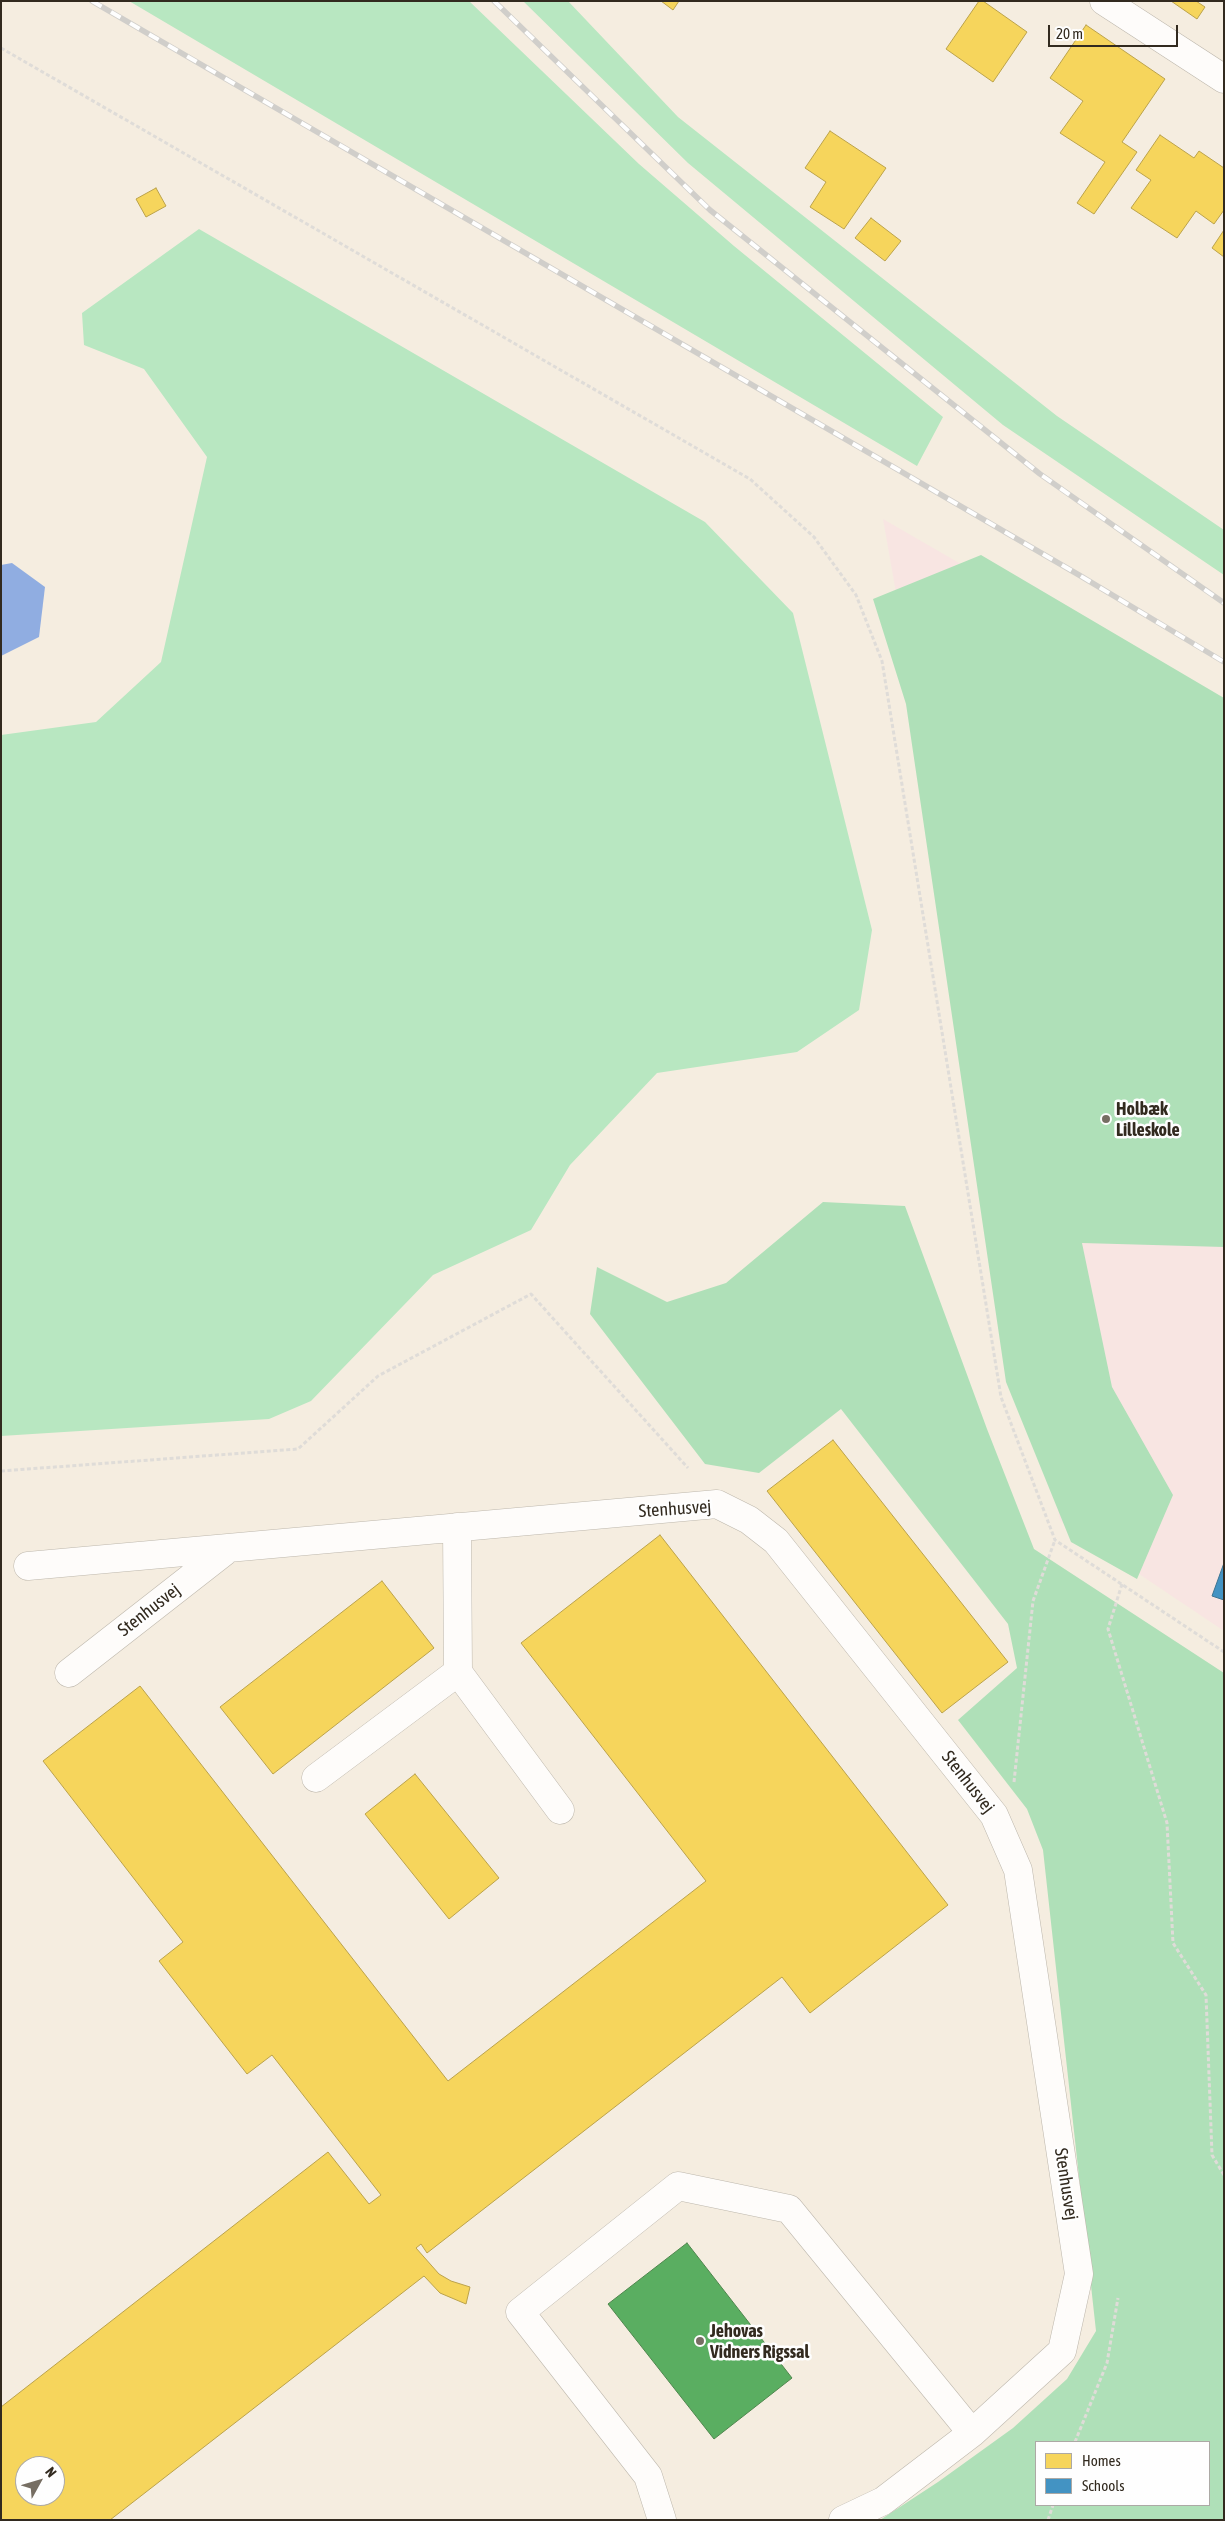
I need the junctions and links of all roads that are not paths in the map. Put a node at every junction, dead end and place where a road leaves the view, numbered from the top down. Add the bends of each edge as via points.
1 (1104, 1) edge
2 (1224, 79) edge
3 (457, 1527) junction
4 (230, 1548) junction
5 (28, 1566) dead end
6 (458, 1672) junction
7 (69, 1673) dead end
8 (316, 1778) dead end
9 (560, 1810) dead end
10 (972, 2434) junction
11 (662, 2520) edge
12 (843, 2520) edge

1 - 2 street
3 - 4 street, Stenhusvej
3 - 6 street
3 - 10 street, Stenhusvej via 716,1504 749,1520 776,1541 994,1815 1018,1870 1079,2274 1062,2351
4 - 5 street, Stenhusvej
4 - 7 street, Stenhusvej
6 - 8 street
6 - 9 street
10 - 11 street via 789,2209 678,2186 520,2312 648,2476
10 - 12 street, Stenhusvej via 883,2500

